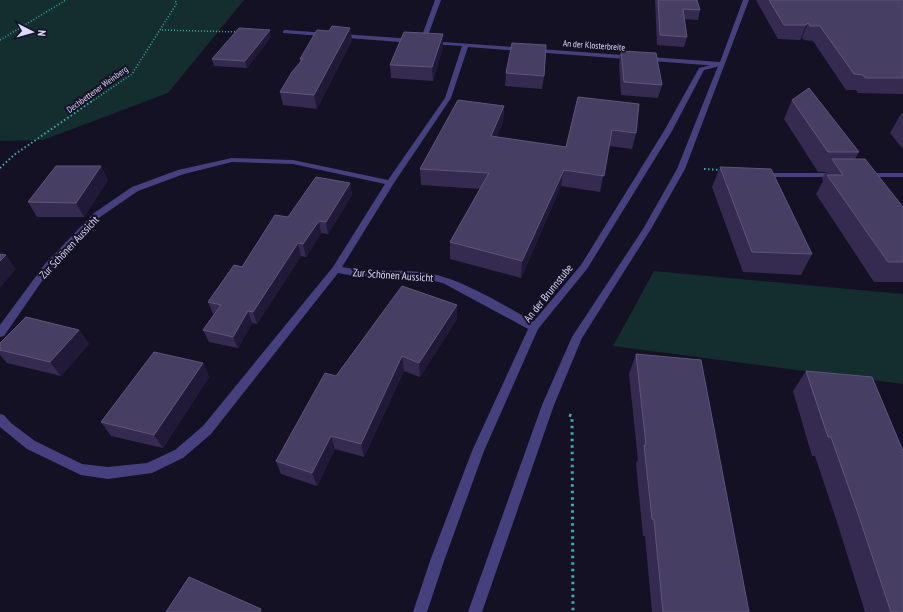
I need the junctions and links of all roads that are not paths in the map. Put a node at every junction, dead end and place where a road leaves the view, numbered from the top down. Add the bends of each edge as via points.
1 (438, 0) edge
2 (746, 0) edge
3 (285, 32) dead end
4 (423, 41) junction
5 (465, 45) junction
6 (722, 64) junction
7 (745, 175) edge
8 (903, 175) edge
9 (390, 183) junction
10 (336, 269) junction
11 (534, 327) junction
12 (0, 333) edge
13 (0, 419) edge
14 (420, 612) edge
15 (475, 612) edge

1 - 4 street
2 - 6 street
3 - 4 street, An der Klosterbreite
4 - 5 street, An der Klosterbreite
5 - 6 street, An der Klosterbreite
5 - 9 street, Zur Schönen Aussicht via 448,98
6 - 11 street, An der Brunnstube via 701,69 668,131 584,267
6 - 15 street via 681,169 647,229 577,337 548,405
7 - 8 street
9 - 10 street, Zur Schönen Aussicht
9 - 12 street, Zur Schönen Aussicht via 293,162 232,160 181,172 135,189 97,215 48,266
10 - 11 street, Zur Schönen Aussicht via 354,274 421,275 446,280
10 - 13 street, Zur Schönen Aussicht via 207,430 179,454 148,469 108,474 81,469 31,446
11 - 14 street, An der Brunnstube via 478,451 436,561

